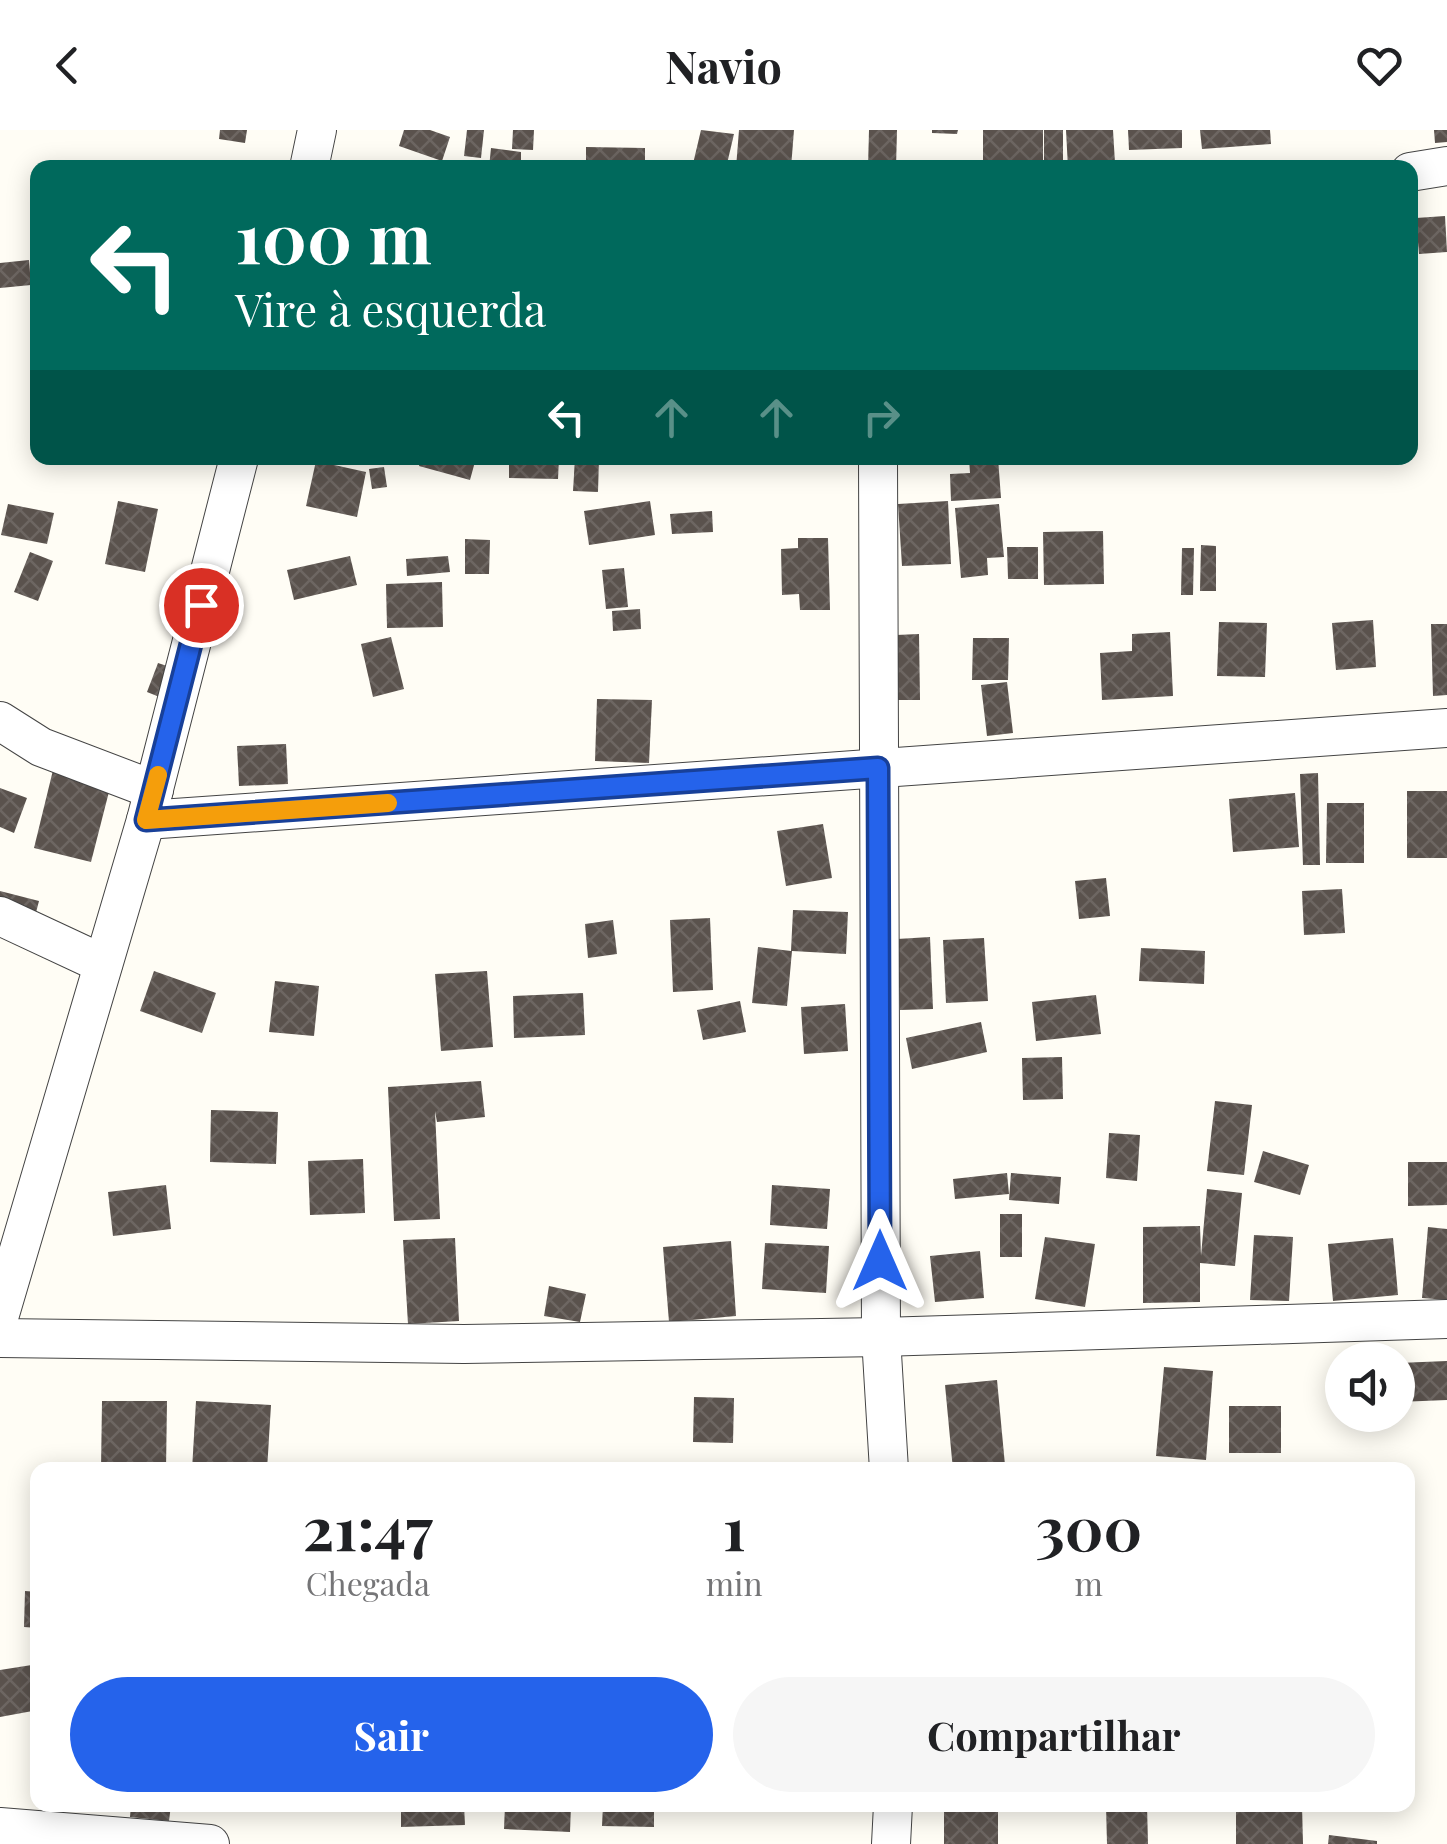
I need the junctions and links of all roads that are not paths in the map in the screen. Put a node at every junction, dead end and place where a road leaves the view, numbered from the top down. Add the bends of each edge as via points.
1 (318, 130) edge
2 (311, 160) edge
3 (1447, 166) edge
4 (1418, 171) edge
5 (237, 465) edge
6 (878, 465) edge
7 (0, 721) edge
8 (1447, 728) edge
9 (878, 768) junction
10 (150, 805) junction
11 (0, 916) edge
12 (103, 964) junction
13 (0, 1314) edge
14 (1447, 1319) edge
15 (881, 1337) junction
16 (0, 1338) edge
17 (889, 1462) edge
18 (892, 1812) edge
19 (0, 1827) edge
20 (210, 1844) edge
21 (890, 1844) edge

1 - 2 street
3 - 4 street
5 - 10 street
6 - 9 street
7 - 10 street
8 - 9 street
9 - 10 street
9 - 15 street
10 - 12 street
11 - 12 street
12 - 13 street
14 - 15 street
15 - 16 street via 464,1344
15 - 17 street
18 - 21 street
19 - 20 street

